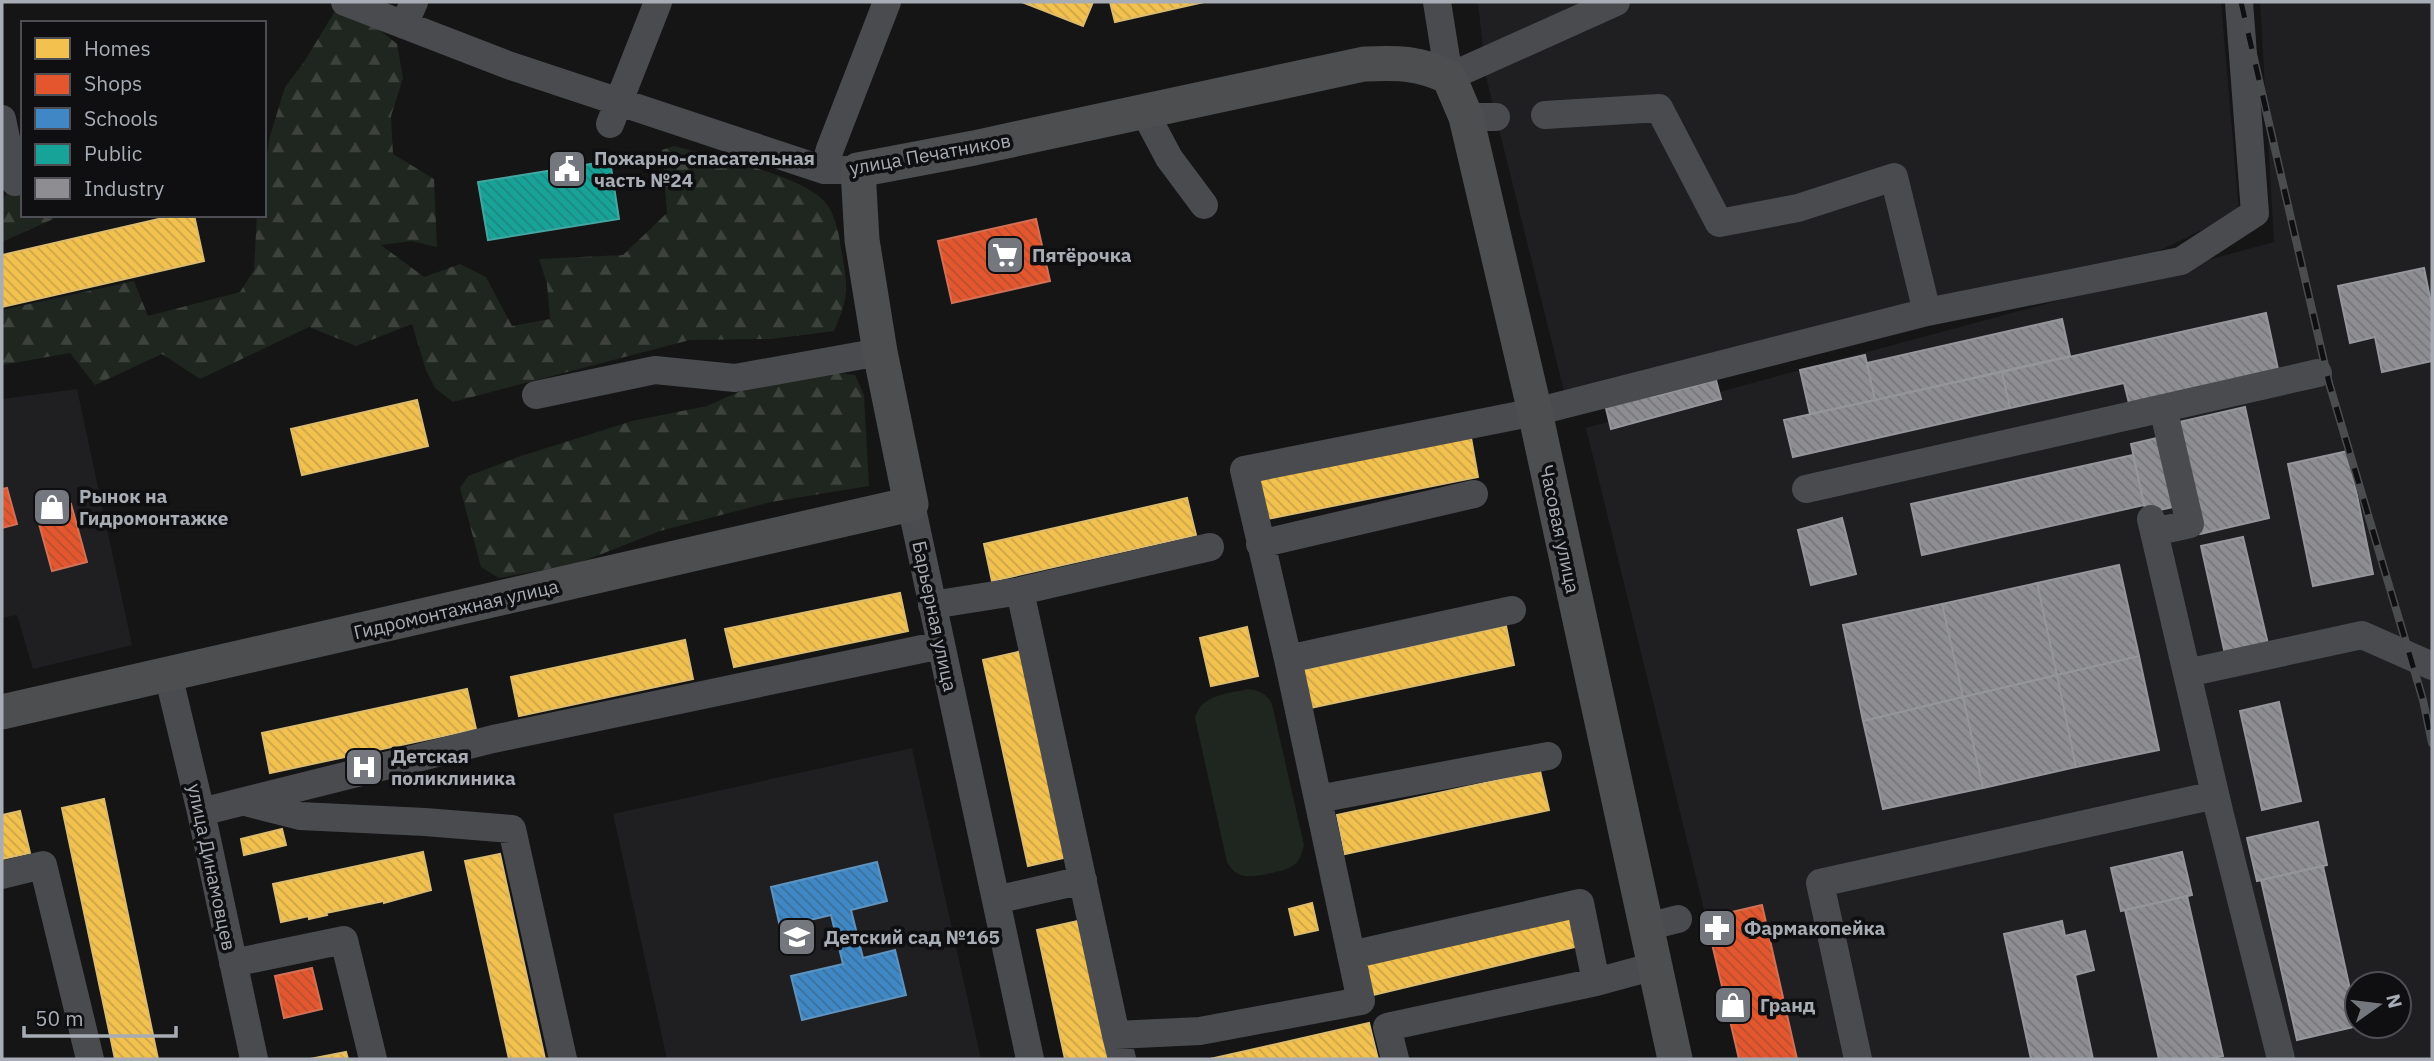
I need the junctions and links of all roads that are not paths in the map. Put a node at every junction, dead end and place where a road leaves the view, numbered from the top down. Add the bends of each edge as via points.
1 (345, 2) edge
2 (658, 2) edge
3 (887, 2) edge
4 (1437, 2) edge
5 (1616, 2) edge
6 (2239, 2) edge
7 (409, 13) edge
8 (1449, 77) junction
9 (1144, 111) junction
10 (613, 114) junction
11 (1545, 115) dead end
12 (2, 119) edge
13 (841, 170) junction
14 (15, 182) dead end
15 (1204, 205) dead end
16 (1927, 312) junction
17 (880, 352) junction
18 (2318, 373) dead end
19 (536, 395) dead end
20 (2163, 408) junction
21 (1535, 412) junction
22 (1806, 489) dead end
23 (1474, 494) dead end
24 (911, 504) junction
25 (1260, 544) junction
26 (1210, 547) dead end
27 (1020, 591) junction
28 (932, 605) junction
29 (1512, 610) dead end
30 (941, 645) junction
31 (1288, 659) junction
32 (2432, 666) edge
33 (2187, 673) junction
34 (168, 674) junction
35 (2, 712) edge
36 (1548, 756) dead end
37 (2215, 795) junction
38 (1318, 799) junction
39 (244, 802) junction
40 (201, 812) junction
41 (2, 875) edge
42 (1083, 880) junction
43 (996, 900) junction
44 (1351, 955) junction
45 (233, 963) junction
46 (1655, 966) junction
47 (1596, 982) junction
48 (1119, 1047) edge
49 (90, 1059) edge
50 (254, 1059) edge
51 (373, 1059) edge
52 (563, 1059) edge
53 (1030, 1059) edge
54 (1395, 1059) edge
55 (1675, 1059) edge
56 (1858, 1059) edge
57 (2281, 1059) edge

1 - 7 street, улица Печатников
2 - 10 street
3 - 13 street via 830,149
4 - 8 street, Часовая улица
5 - 8 street
6 - 16 street via 2255,214 2181,261
7 - 10 street, улица Печатников via 505,76
8 - 9 main road, улица Печатников via 1403,63 1364,64
8 - 21 main road, Часовая улица via 1481,117
9 - 13 main road, улица Печатников via 974,148
9 - 15 street via 1169,158
10 - 13 street, улица Печатников
11 - 16 street via 1659,107 1719,223 1798,208 1894,177
12 - 14 street
13 - 17 main road, Барьерная улица via 862,240
16 - 21 street
17 - 19 street via 735,377 655,370
17 - 24 main road, Барьерная улица
18 - 20 street
20 - 22 street
20 - 33 street via 2190,524 2152,525
21 - 25 street via 1244,470
21 - 46 main road, Часовая улица via 1662,923
23 - 25 street
24 - 28 street, Барьерная улица
24 - 34 main road, Гидромонтажная улица
25 - 31 street
26 - 27 street
27 - 28 street
27 - 42 street
28 - 30 street, Барьерная улица
29 - 31 street
30 - 39 street via 493,739
30 - 43 street, Барьерная улица
31 - 38 street
32 - 33 street via 2362,635
33 - 37 street
34 - 35 main road, Гидромонтажная улица
34 - 40 street, улица Динамовцев
36 - 38 street
37 - 56 street via 1819,883
37 - 57 street
38 - 44 street
39 - 40 street
39 - 52 street via 300,816 512,829
40 - 45 street, улица Динамовцев
41 - 49 street via 43,865
42 - 43 street
42 - 48 street
43 - 53 street, Барьерная улица
44 - 47 street via 1580,903
44 - 48 street via 1361,1001
45 - 50 street, улица Динамовцев
45 - 51 street via 344,940
46 - 47 street
46 - 55 main road, Часовая улица
47 - 54 street via 1387,1027

